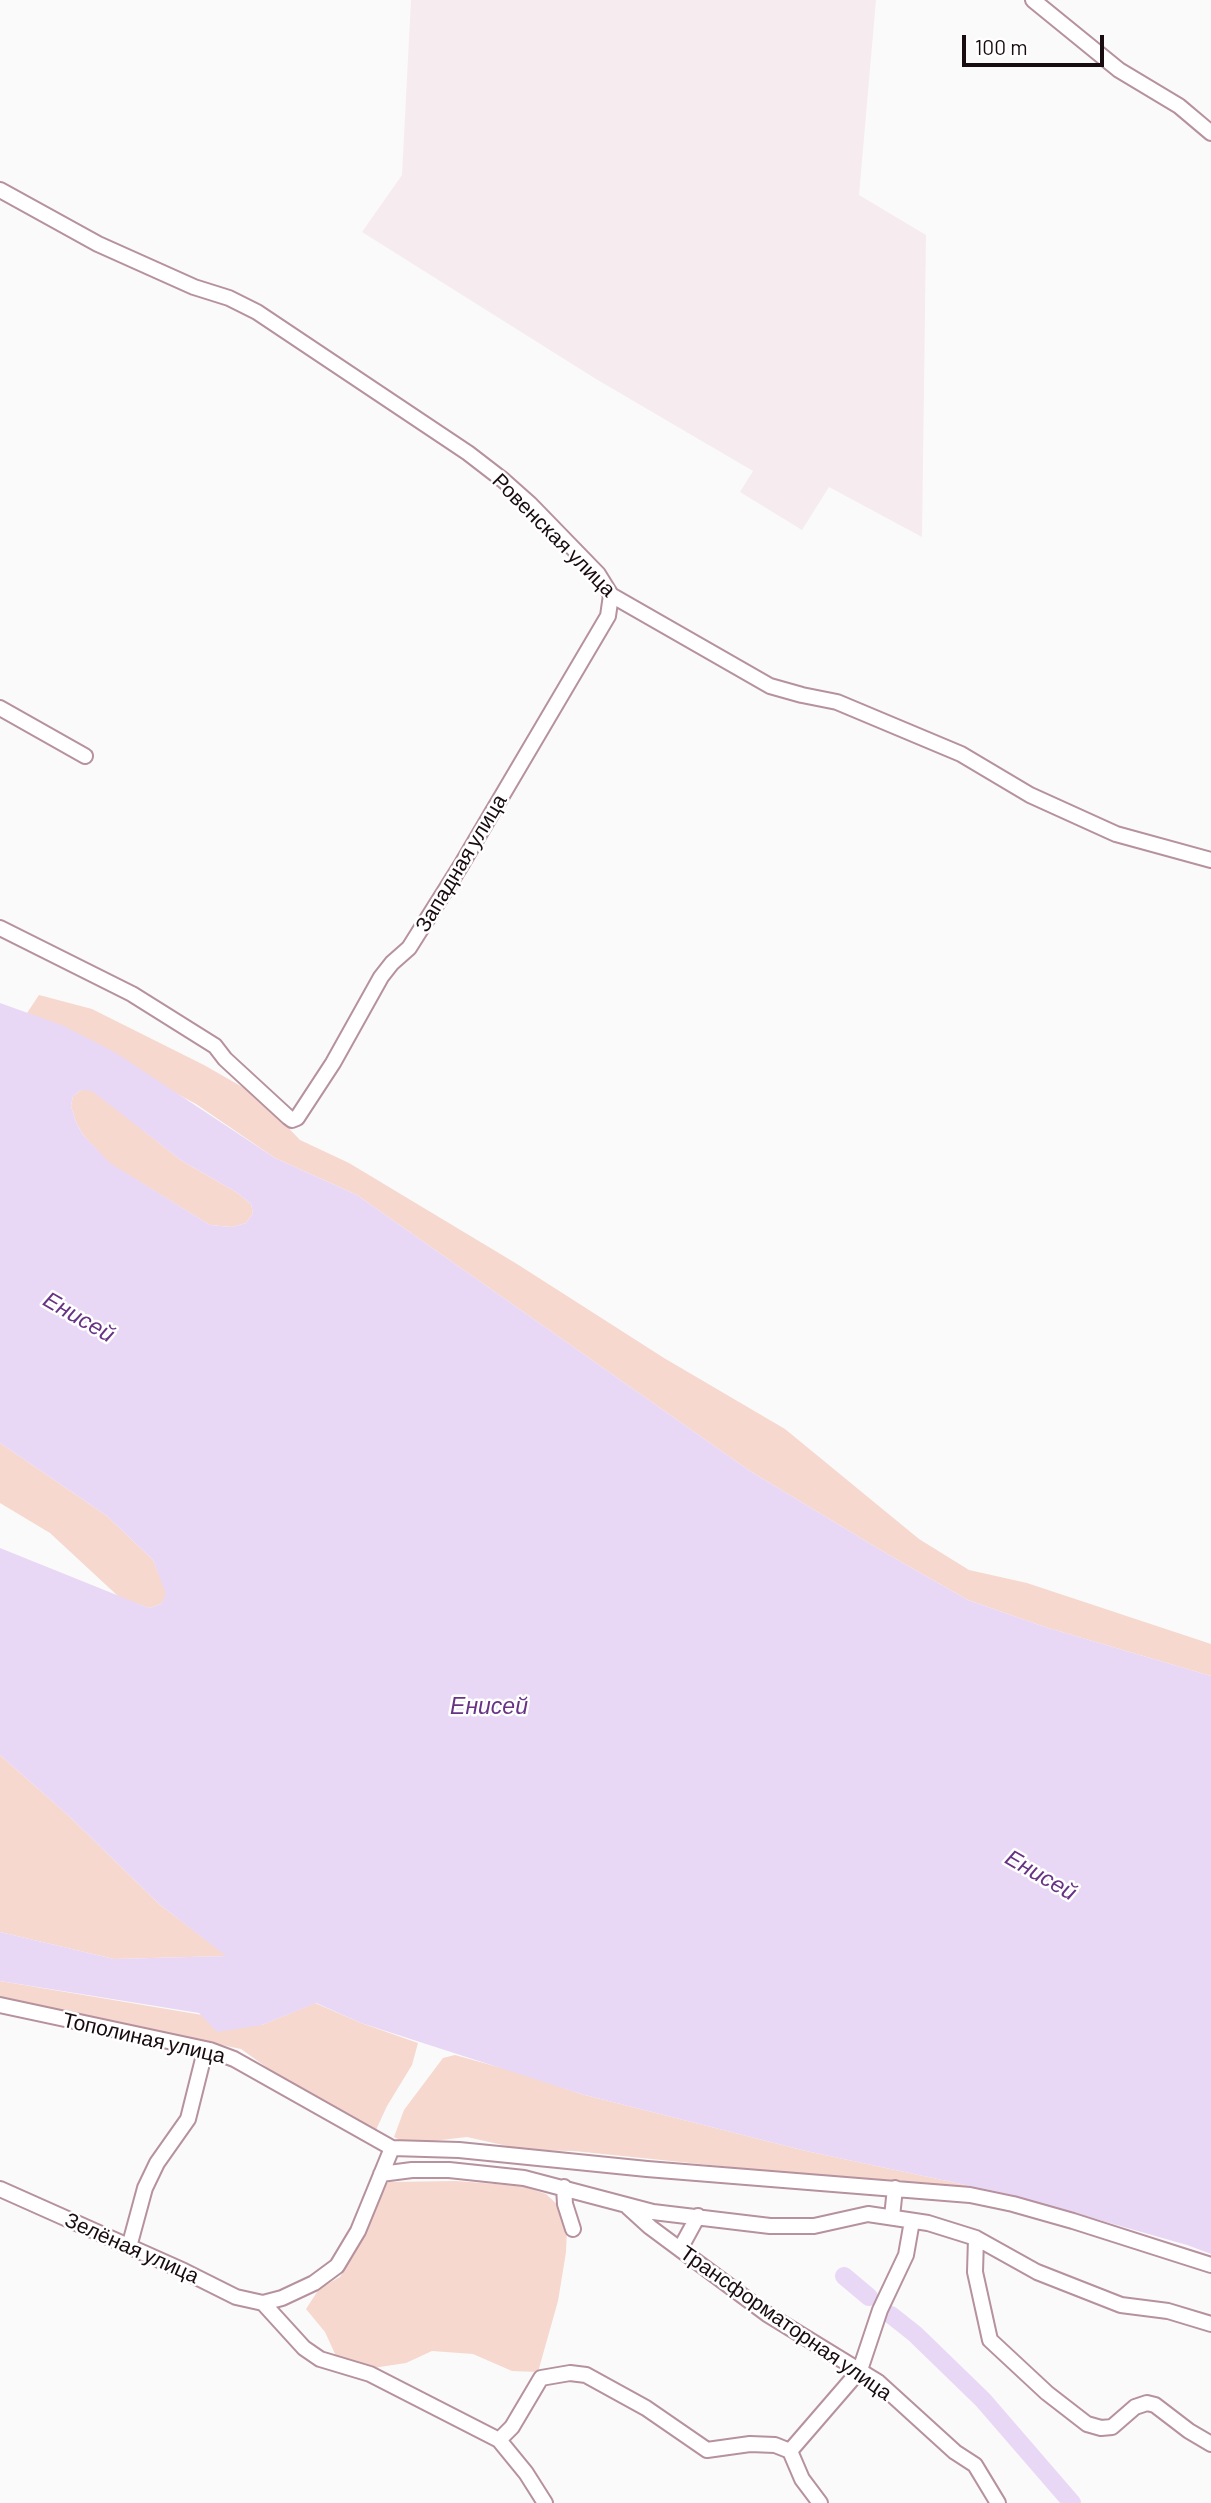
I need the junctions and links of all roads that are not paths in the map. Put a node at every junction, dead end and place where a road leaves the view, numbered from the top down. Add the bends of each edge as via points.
1 (1033, 0) edge
2 (1211, 133) edge
3 (0, 190) edge
4 (611, 595) junction
5 (0, 708) edge
6 (85, 756) dead end
7 (1209, 856) edge
8 (0, 928) edge
9 (0, 2005) edge
10 (210, 2050) junction
11 (392, 2148) junction
12 (381, 2174) junction
13 (564, 2187) junction
14 (895, 2188) junction
15 (0, 2189) edge
16 (627, 2206) junction
17 (698, 2217) junction
18 (892, 2217) junction
19 (912, 2221) junction
20 (573, 2229) dead end
21 (976, 2238) junction
22 (129, 2247) junction
23 (680, 2249) junction
24 (1211, 2265) edge
25 (264, 2303) junction
26 (1211, 2324) edge
27 (860, 2370) junction
28 (499, 2440) junction
29 (1211, 2444) edge
30 (790, 2451) junction
31 (545, 2503) edge
32 (820, 2503) edge
33 (998, 2503) edge

1 - 2 street via 1119,70 1178,106
3 - 4 street, Ровенская улица via 98,244 257,312 503,480 589,564
4 - 7 street, Ровенская улица via 770,686 861,711 961,754 1030,795 1116,834
4 - 8 street, Западная улица via 602,627 460,867 409,948 381,977 301,1116 293,1119 215,1046 132,995
5 - 6 street
9 - 10 street, Тополиная улица
10 - 11 street, Тополиная улица
10 - 22 street via 203,2059 188,2119 145,2188
11 - 12 street
11 - 14 street
12 - 13 street via 449,2170
12 - 25 street via 358,2231 337,2266 314,2283
13 - 16 street
13 - 20 street
14 - 18 street
14 - 24 street via 1013,2204
15 - 22 street, Зелёная улица
16 - 17 street
16 - 23 street, Трансформаторная улица
17 - 18 street via 814,2226 868,2214
17 - 23 street
18 - 19 street
19 - 21 street
19 - 27 street via 906,2255 880,2310
21 - 26 street via 1037,2272 1121,2305 1168,2311
21 - 29 street via 975,2272 990,2340 1047,2393 1087,2424 1101,2428 1112,2427 1135,2407 1155,2405
22 - 25 street, Зелёная улица via 236,2297
23 - 27 street, Трансформаторная улица via 767,2315
25 - 28 street via 304,2348 320,2359 370,2374
27 - 30 street
27 - 33 street, Трансформаторная улица via 975,2465
28 - 30 street via 541,2378 570,2373 586,2375 646,2408 707,2450 750,2444
28 - 31 street
30 - 32 street via 802,2479

